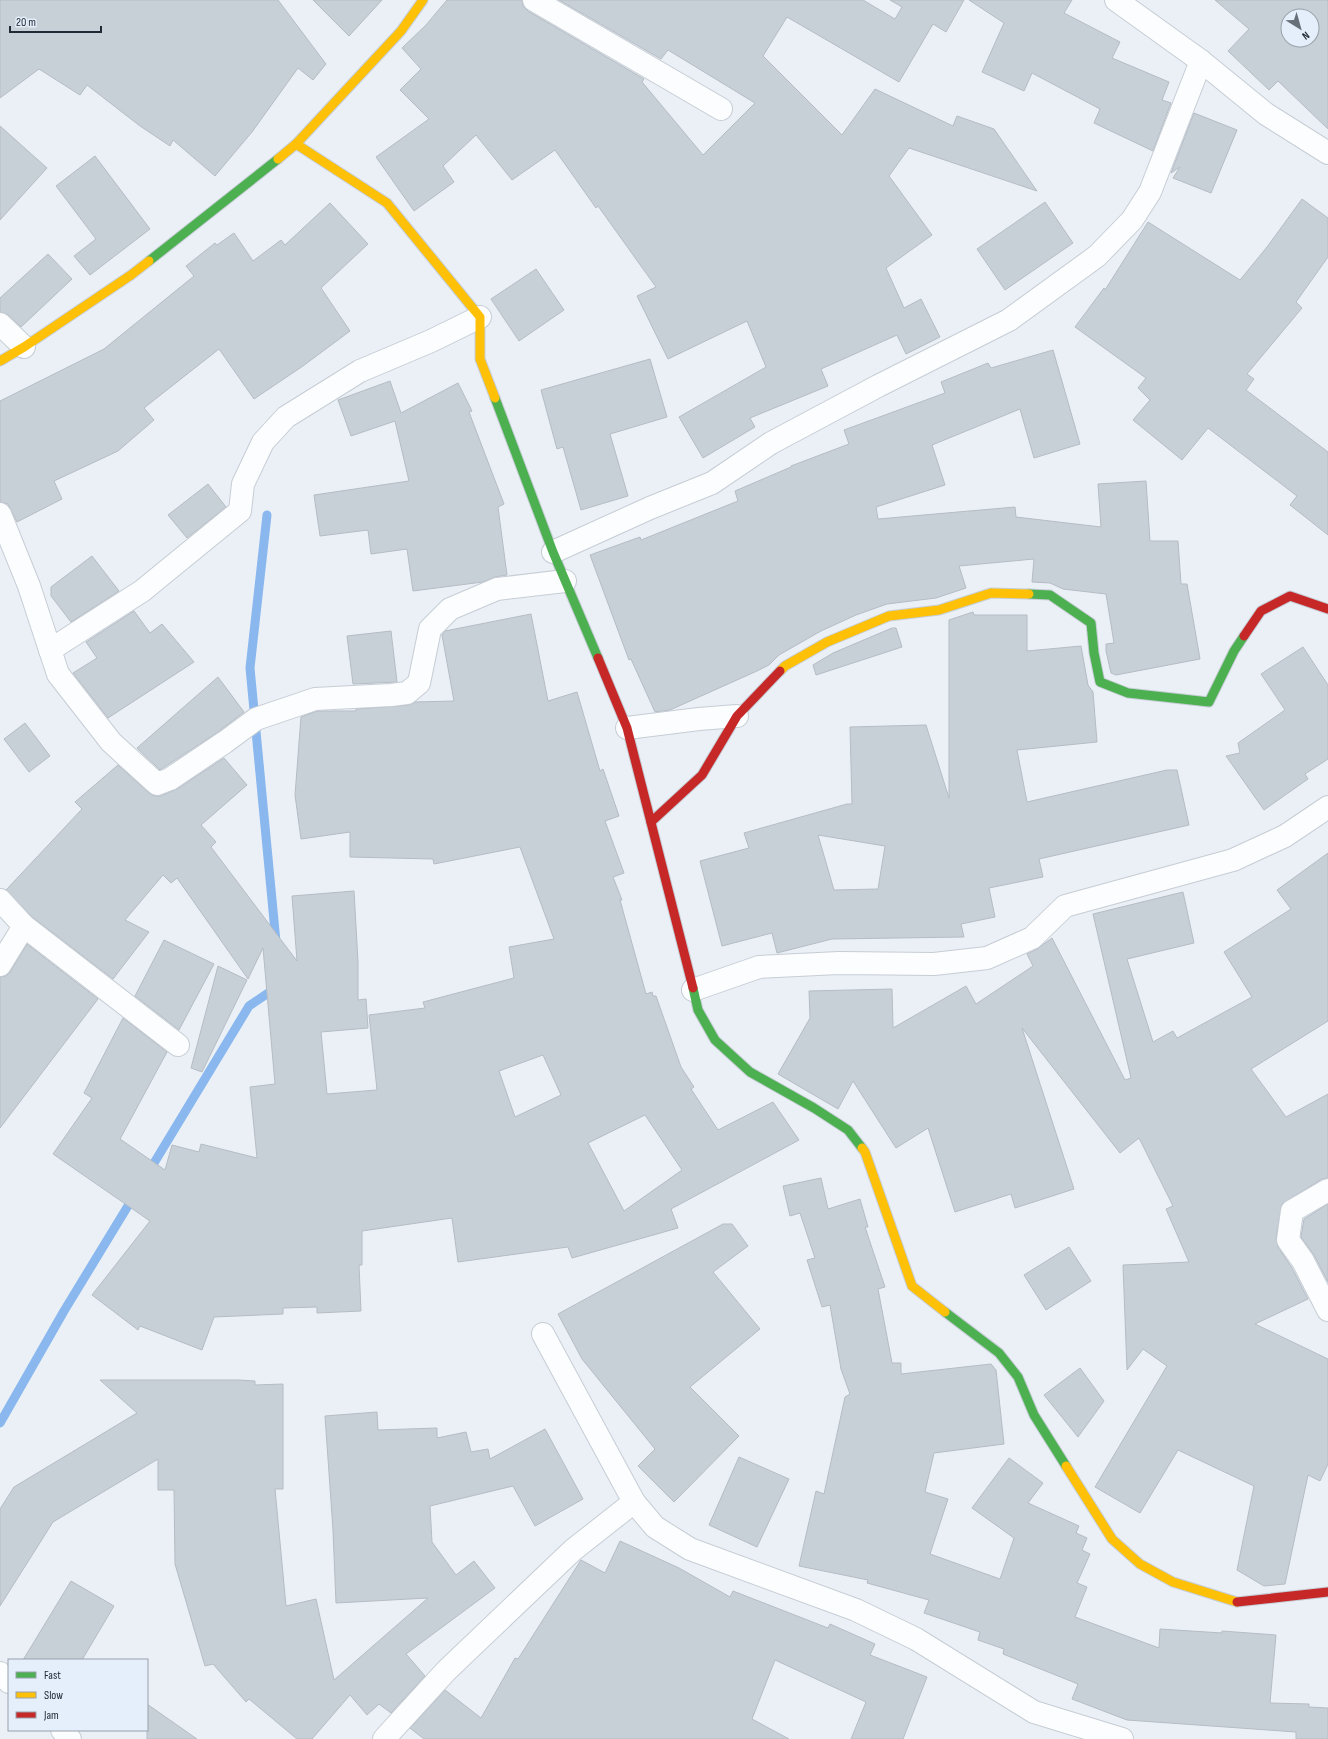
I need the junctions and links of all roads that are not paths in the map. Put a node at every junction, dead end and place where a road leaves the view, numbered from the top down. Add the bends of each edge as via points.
1 (423, 0) edge
2 (534, 0) edge
3 (1116, 0) edge
4 (1201, 61) junction
5 (721, 109) dead end
6 (296, 144) junction
7 (1328, 153) edge
8 (480, 317) junction
9 (0, 324) edge
10 (24, 347) junction
11 (0, 361) edge
12 (0, 514) edge
13 (553, 552) junction
14 (565, 581) junction
15 (1328, 609) edge
16 (50, 650) junction
17 (737, 716) junction
18 (627, 728) junction
19 (1328, 807) edge
20 (651, 822) junction
21 (0, 900) edge
22 (24, 926) junction
23 (0, 965) edge
24 (693, 990) junction
25 (178, 1045) dead end
26 (1328, 1190) edge
27 (1328, 1310) edge
28 (543, 1334) dead end
29 (634, 1502) junction
30 (1328, 1592) edge
31 (0, 1673) edge
32 (8, 1681) edge
33 (63, 1731) edge
34 (70, 1739) edge
35 (384, 1739) edge
36 (1122, 1739) edge

1 - 6 street via 401,31
2 - 5 street
3 - 4 street
4 - 7 street via 1266,114
4 - 13 street via 1150,192 1132,220 1097,256 1009,320 770,443 712,483
6 - 8 street via 387,203
6 - 10 street via 131,275
8 - 13 street via 480,359
8 - 16 street via 360,371 286,417 262,442 243,484 240,511 142,591
9 - 10 street
10 - 11 street
12 - 16 street via 29,586
13 - 14 street
14 - 16 street via 497,589 450,609 430,629 419,682 406,693 315,699 256,719 170,780 157,784 112,742 58,674
14 - 18 street
15 - 17 street via 1290,596 1260,611 1234,652 1209,702 1128,693 1100,682 1091,623 1050,595 991,593 939,610 889,616 827,642 785,666
17 - 18 street
17 - 20 street via 702,775
18 - 20 street
19 - 24 street via 1285,836 1233,860 1065,906 1032,938 987,958 934,964 839,963 759,967
20 - 24 street
21 - 22 street
22 - 23 street
22 - 25 street
24 - 30 street via 698,1010 715,1040 750,1072 848,1130 865,1152 912,1286 998,1353 1014,1371 1034,1414 1112,1539 1140,1564 1173,1582 1237,1602
26 - 27 street via 1292,1211 1288,1240 1303,1261
28 - 29 street
29 - 35 street via 573,1550 446,1672
29 - 36 street via 655,1527 690,1549 856,1610 916,1639 1034,1712
31 - 32 street
33 - 34 street

